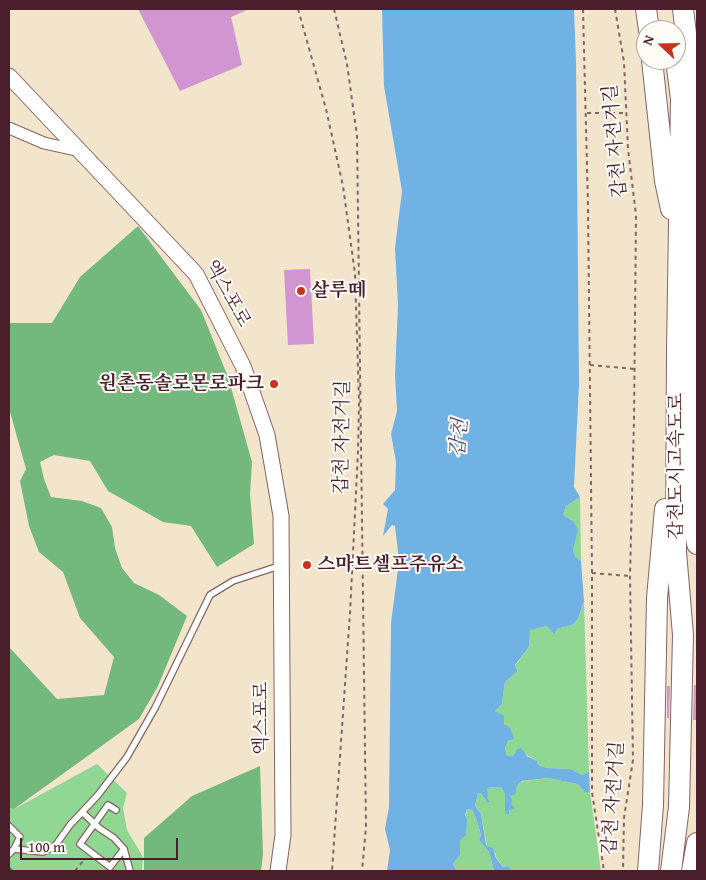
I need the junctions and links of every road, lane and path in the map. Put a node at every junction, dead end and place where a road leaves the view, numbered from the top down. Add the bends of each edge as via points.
1 (298, 9) edge
2 (334, 9) edge
3 (583, 9) edge
4 (615, 9) edge
5 (684, 9) edge
6 (653, 70) edge
7 (677, 70) edge
8 (9, 76) edge
9 (586, 113) junction
10 (627, 113) junction
11 (9, 128) edge
12 (80, 151) junction
13 (691, 256) edge
14 (677, 350) junction
15 (590, 365) junction
16 (635, 369) junction
17 (696, 439) edge
18 (697, 544) edge
19 (282, 565) junction
20 (592, 573) junction
21 (630, 576) junction
22 (116, 810) dead end
23 (82, 812) junction
24 (95, 824) junction
25 (9, 826) edge
26 (697, 843) edge
27 (14, 849) junction
28 (124, 849) junction
29 (9, 854) edge
30 (83, 861) dead end
31 (9, 868) edge
32 (13, 871) edge
33 (75, 871) edge
34 (130, 871) edge
35 (278, 871) edge
36 (332, 871) edge
37 (362, 871) edge
38 (604, 871) edge
39 (623, 871) edge
40 (648, 871) edge
41 (671, 871) edge
42 (692, 871) edge

1 - 36 path, 갑천 자전거길 via 343,186 355,274 358,452
2 - 37 path via 347,64 357,136 366,827
3 - 9 path
4 - 10 path, 갑천 자전거길 via 624,62
5 - 13 highway, 갑천도시고속도로 via 694,99
6 - 13 highway via 666,181
7 - 13 highway, 갑천도시고속도로
8 - 12 main road, 엑스포로
9 - 10 path
9 - 15 path
10 - 16 path, 갑천 자전거길 via 636,215
11 - 12 street via 44,143
12 - 19 main road, 엑스포로 via 196,274 243,366 267,435 281,516
13 - 14 highway, 갑천도시고속도로
13 - 17 highway, 갑천도시고속도로
14 - 40 highway via 657,598 653,805
14 - 41 highway, 갑천도시고속도로 via 676,552 683,635 679,807
15 - 16 path
15 - 20 path
16 - 21 path, 갑천 자전거길
17 - 18 highway, 갑천도시고속도로 via 694,524
19 - 23 lane via 233,581 210,595 155,708 127,757
19 - 35 main road, 엑스포로 via 283,835
20 - 21 path
20 - 38 path via 592,792
21 - 39 path, 갑천 자전거길 via 633,760 624,818
22 - 24 lane via 108,805
23 - 24 lane
23 - 27 lane via 55,846 44,852
24 - 28 lane
24 - 28 lane via 80,844 110,867
25 - 27 lane via 20,837
26 - 42 highway
27 - 29 lane
28 - 34 lane
30 - 33 path
31 - 32 path

